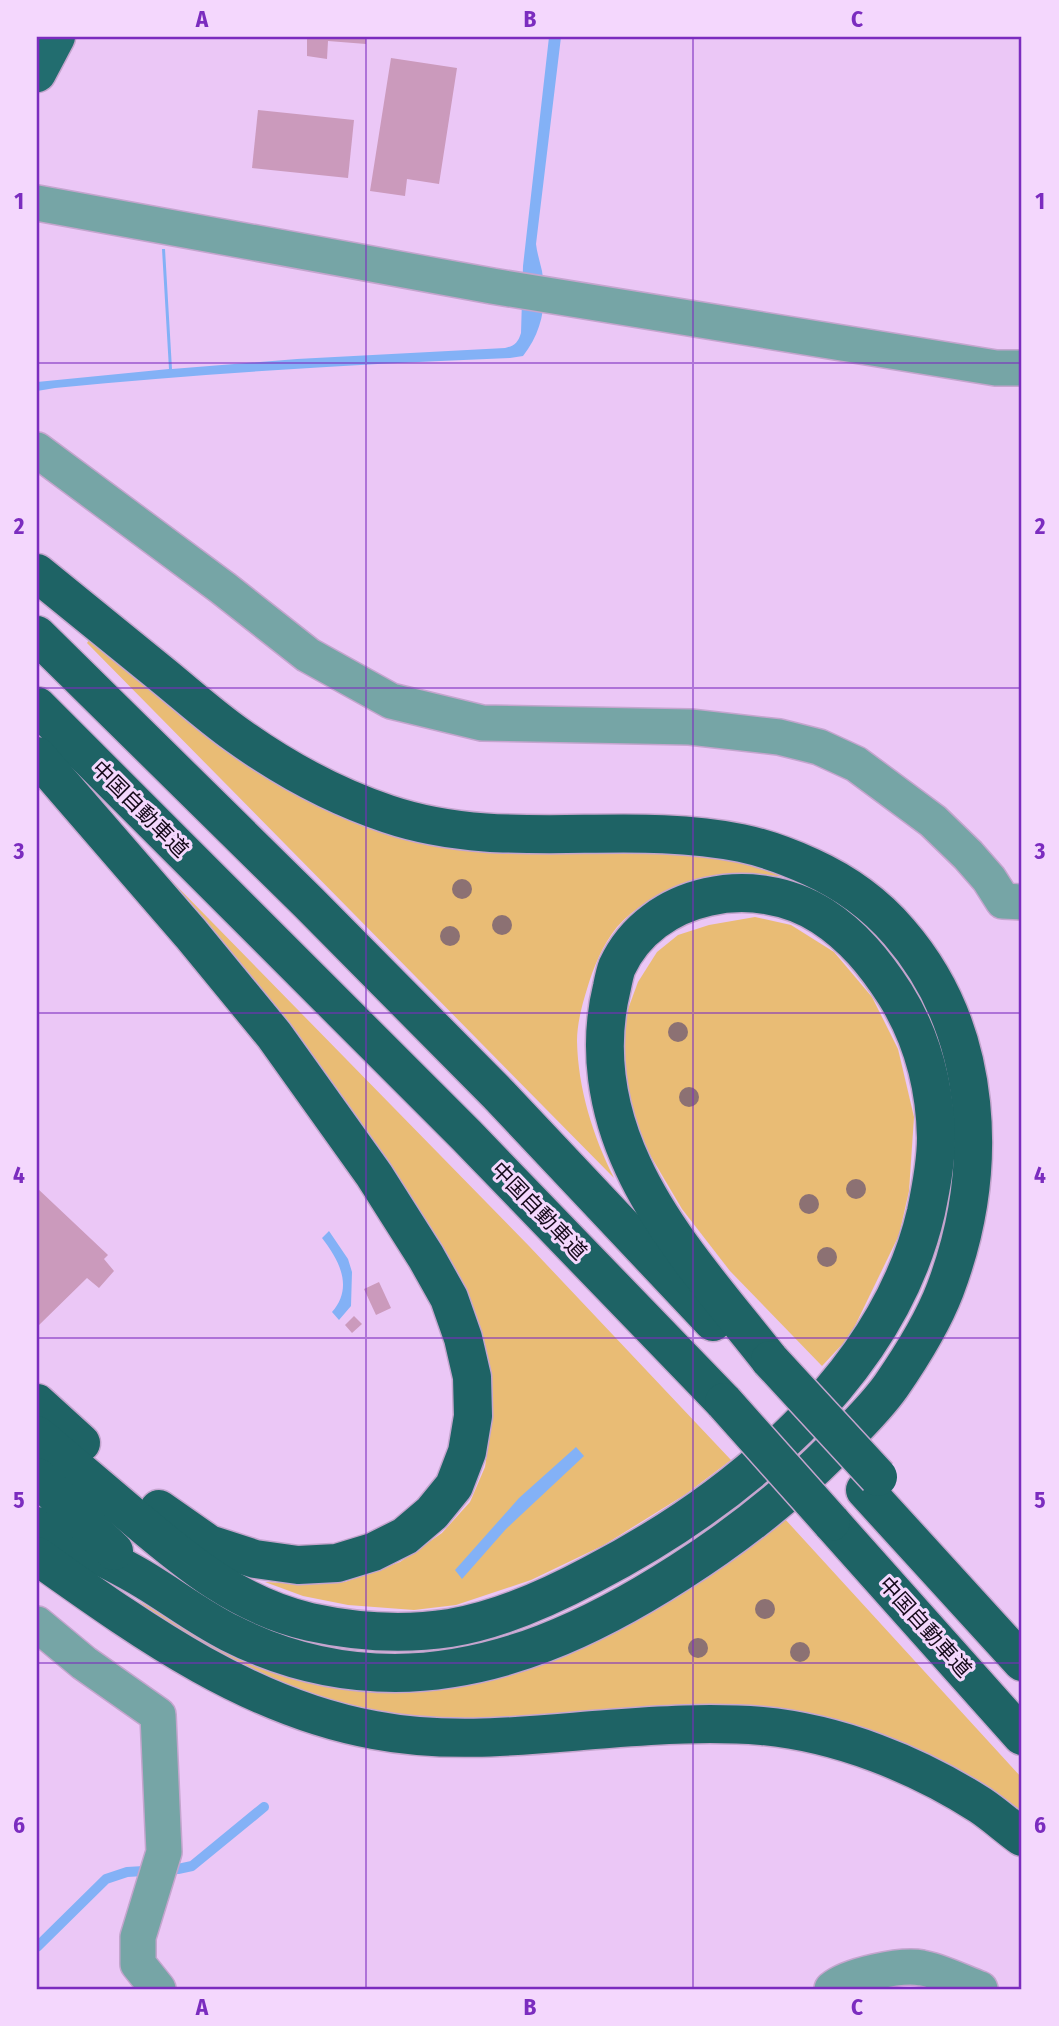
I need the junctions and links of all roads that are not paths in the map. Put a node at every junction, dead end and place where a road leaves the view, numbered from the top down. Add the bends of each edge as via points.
1 (57, 37) edge
2 (37, 72) edge
3 (37, 204) edge
4 (1022, 368) edge
5 (37, 450) edge
6 (37, 573) edge
7 (37, 635) edge
8 (37, 706) edge
9 (37, 757) edge
10 (1022, 902) edge
11 (765, 1366) junction
12 (37, 1403) edge
13 (37, 1426) edge
14 (37, 1435) edge
15 (114, 1474) junction
16 (37, 1477) edge
17 (872, 1484) junction
18 (38, 1530) edge
19 (190, 1565) junction
20 (144, 1579) junction
21 (37, 1624) edge
22 (1022, 1639) edge
23 (1022, 1662) edge
24 (1022, 1736) edge
25 (1022, 1837) edge
26 (158, 1989) edge
27 (832, 1989) edge
28 (980, 1989) edge

1 - 2 highway
3 - 4 street via 492,286 996,368
5 - 10 street via 308,655 391,701 482,723 690,727 779,737 819,747 856,764 933,821 989,879 1003,901
6 - 20 highway via 236,735 347,800 453,830 705,837 746,844 829,875 894,925 922,960 960,1044 971,1094 974,1143 960,1246 943,1297 888,1391 807,1476 751,1522 613,1613 521,1653 479,1663 394,1673 354,1671 311,1663 241,1638
7 - 11 highway via 309,903
8 - 24 highway, 中国自動車道, bridge via 456,1125 724,1402
9 - 15 highway via 274,1035 374,1175 449,1298 472,1377 473,1416 467,1452 454,1486 405,1536 337,1563 298,1565 255,1559 209,1544
11 - 17 highway
11 - 19 highway via 660,1215 632,1165 607,1081 604,1040 616,969 633,941 656,919 685,903 716,895 754,893 790,900 819,913 851,937 885,978 922,1050 933,1094 936,1140 932,1184 905,1276 855,1362 787,1436 688,1517 628,1556 502,1615 452,1628 354,1629 305,1621 263,1606
12 - 15 highway
13 - 15 highway
14 - 19 highway
15 - 19 highway
16 - 20 highway
17 - 22 highway
17 - 23 highway
18 - 20 highway
18 - 25 highway via 126,1619 219,1675 323,1717 373,1730 479,1739 716,1724 809,1733 885,1757 939,1781
21 - 26 street via 158,1715 164,1852 138,1937 138,1964
27 - 28 street via 877,1970 922,1967

